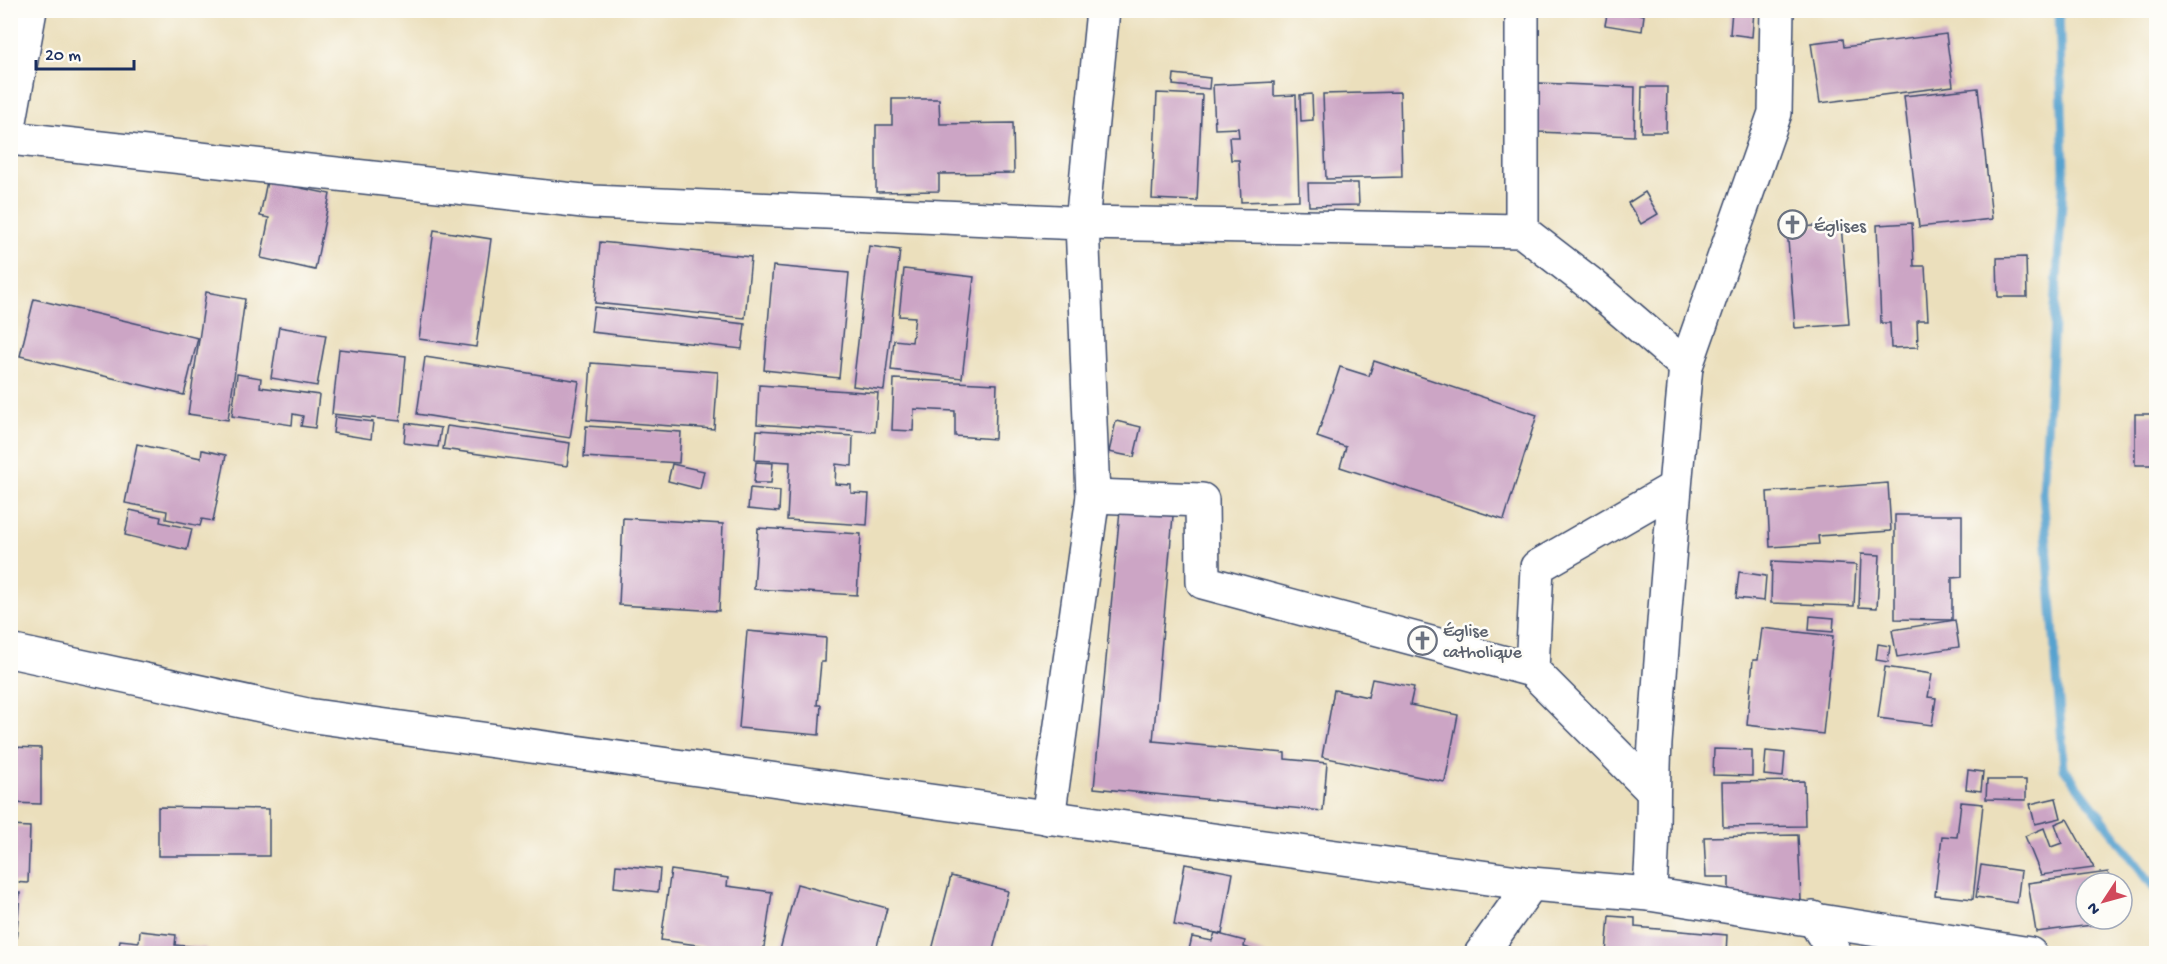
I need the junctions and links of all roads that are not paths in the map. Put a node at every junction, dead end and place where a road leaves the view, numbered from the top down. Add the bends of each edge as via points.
1 (30, 10) edge
2 (1103, 10) edge
3 (1521, 10) edge
4 (1777, 10) edge
5 (10, 121) edge
6 (10, 138) edge
7 (1082, 223) junction
8 (1522, 231) junction
9 (1686, 366) junction
10 (1674, 488) junction
11 (1093, 496) junction
12 (10, 651) edge
13 (1532, 670) junction
14 (1652, 790) junction
15 (1048, 818) junction
16 (1531, 884) junction
17 (1649, 894) junction
18 (1813, 918) junction
19 (1481, 954) edge
20 (1835, 954) edge
21 (2030, 954) edge

1 - 5 street
2 - 7 street
3 - 8 street
4 - 9 street via 1775,113
6 - 7 street via 592,202
7 - 8 street
7 - 11 street
8 - 9 street
9 - 10 street
10 - 13 street via 1537,567
10 - 14 street
11 - 13 street via 1202,500 1203,582
11 - 15 street
12 - 15 street via 307,715
13 - 14 street
14 - 17 street via 1654,856
15 - 16 street
16 - 17 street
16 - 19 street
17 - 18 street
18 - 20 street
18 - 21 street

